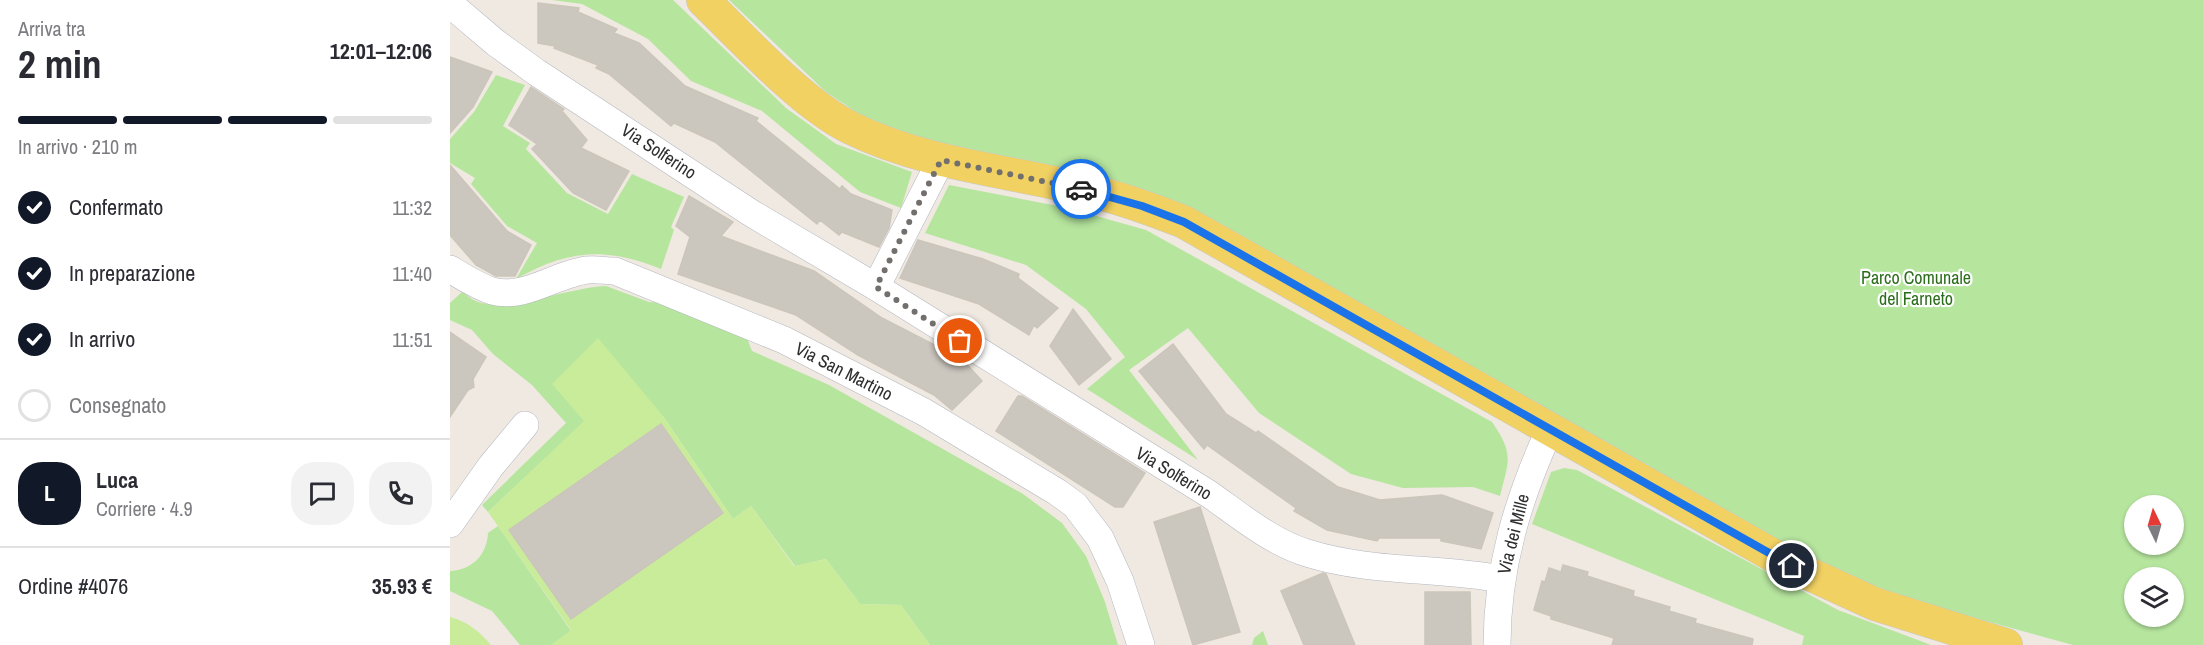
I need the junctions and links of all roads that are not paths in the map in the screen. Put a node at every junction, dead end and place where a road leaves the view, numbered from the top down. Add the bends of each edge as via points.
1 (703, 0) edge
2 (450, 3) edge
3 (941, 160) junction
4 (450, 269) edge
5 (876, 287) junction
6 (525, 425) dead end
7 (1550, 429) junction
8 (450, 525) edge
9 (1501, 579) junction
10 (1141, 645) edge
11 (1497, 645) edge
12 (2007, 645) edge

1 - 3 main road via 822,110 876,139
2 - 5 street, Via Solferino via 496,43 580,101 779,231
3 - 5 street
3 - 7 main road via 1098,193 1184,222
4 - 10 street, Via San Martino via 493,291 510,292 588,270 615,271 784,340 924,412 1075,505 1100,538 1120,581
5 - 9 street, Via Solferino via 1292,547 1349,564 1389,570 1471,573
6 - 8 street
7 - 9 street, Via dei Mille via 1528,477 1509,537
7 - 12 main road via 1832,585 1917,619
9 - 11 street, Via dei Mille

